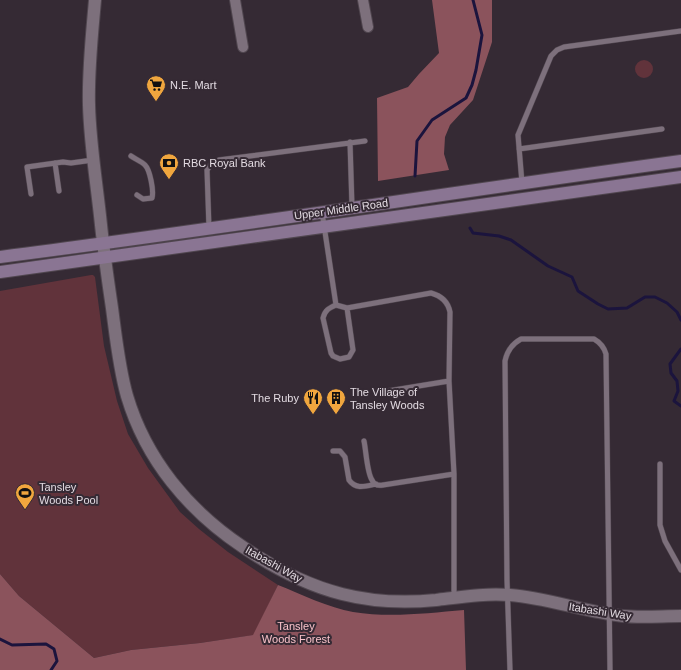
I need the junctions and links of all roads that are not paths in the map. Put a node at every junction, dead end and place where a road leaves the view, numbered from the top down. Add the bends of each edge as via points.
1 (95, 0) edge
2 (235, 0) edge
3 (363, 0) edge
4 (368, 27) dead end
5 (681, 32) edge
6 (243, 47) dead end
7 (662, 129) dead end
8 (365, 141) dead end
9 (350, 142) junction
10 (519, 149) junction
11 (131, 156) dead end
12 (94, 160) junction
13 (681, 161) edge
14 (55, 163) junction
15 (681, 177) edge
16 (522, 183) junction
17 (59, 191) dead end
18 (31, 194) dead end
19 (137, 195) dead end
20 (352, 208) junction
21 (322, 212) junction
22 (210, 228) junction
23 (324, 228) junction
24 (103, 244) junction
25 (0, 257) edge
26 (105, 258) junction
27 (0, 272) edge
28 (336, 305) junction
29 (347, 308) junction
30 (449, 381) junction
31 (388, 391) dead end
32 (364, 441) dead end
33 (333, 451) dead end
34 (660, 464) dead end
35 (454, 474) junction
36 (376, 484) junction
37 (681, 570) edge
38 (508, 595) junction
39 (454, 597) junction
40 (608, 614) junction
41 (681, 616) edge
42 (510, 670) edge
43 (610, 670) edge

1 - 12 street, Itabashi Way via 89,78
2 - 6 street
3 - 4 street
5 - 10 lane via 556,50 551,56 518,135
7 - 10 lane
8 - 9 lane
9 - 20 lane
9 - 22 lane via 219,160 211,164 207,170
10 - 16 lane
11 - 19 lane via 146,165 153,193 152,198 143,199
12 - 14 lane
12 - 24 street, Itabashi Way
13 - 16 main road, Upper Middle Road
14 - 17 lane
14 - 18 lane via 28,167
15 - 23 main road, Upper Middle Road
16 - 20 main road, Upper Middle Road
20 - 21 main road, Upper Middle Road
21 - 22 main road, Upper Middle Road
21 - 23 lane
22 - 24 main road, Upper Middle Road
23 - 26 main road, Upper Middle Road
23 - 28 lane
24 - 25 main road, Upper Middle Road
24 - 26 street, Itabashi Way
26 - 27 main road, Upper Middle Road
26 - 39 street, Itabashi Way via 117,350 132,409 162,471 194,508 257,557 298,580 366,599 419,601
28 - 29 lane
28 - 29 lane via 326,310 324,318 331,353 340,359 351,355 353,350
29 - 30 lane via 431,293 443,298 450,312
30 - 31 lane
30 - 35 lane
32 - 36 lane via 370,476
33 - 36 lane via 340,451 344,455 351,483 357,486
34 - 37 lane via 660,525 665,541
35 - 36 lane via 379,486
35 - 39 lane
38 - 39 street, Itabashi Way
38 - 40 street, Itabashi Way via 525,596
38 - 40 lane via 505,384 507,355 515,342 521,339 594,339 604,347 606,354
38 - 42 lane
40 - 41 street, Itabashi Way via 637,617
40 - 43 lane

